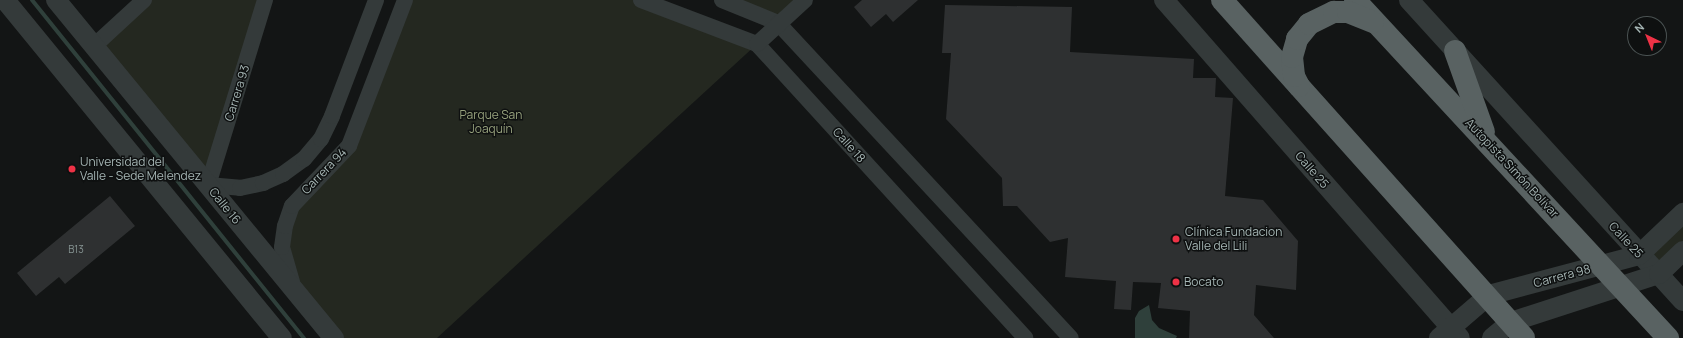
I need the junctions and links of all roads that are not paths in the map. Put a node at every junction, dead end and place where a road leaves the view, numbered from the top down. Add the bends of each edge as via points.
1 (5, 0) edge
2 (56, 0) edge
3 (144, 0) edge
4 (265, 0) edge
5 (376, 0) edge
6 (405, 0) edge
7 (641, 0) edge
8 (722, 0) edge
9 (805, 0) edge
10 (1164, 0) edge
11 (1222, 0) edge
12 (1355, 0) edge
13 (1409, 0) edge
14 (778, 23) junction
15 (1377, 24) junction
16 (365, 34) junction
17 (390, 43) junction
18 (757, 44) junction
19 (94, 46) junction
20 (1455, 50) junction
21 (1303, 92) junction
22 (1486, 139) junction
23 (208, 185) junction
24 (1683, 213) edge
25 (1683, 252) edge
26 (1639, 255) junction
27 (1600, 266) junction
28 (1659, 274) junction
29 (1619, 285) junction
30 (1489, 295) junction
31 (300, 298) junction
32 (1683, 301) edge
33 (1518, 330) edge
34 (1450, 334) edge
35 (282, 338) edge
36 (334, 338) edge
37 (1025, 338) edge
38 (1071, 338) edge
39 (1492, 338) edge
40 (1668, 338) edge

1 - 35 street
2 - 19 street, Calle 16
3 - 19 street
4 - 23 street, Carrera 93
5 - 16 street, Carrera 94
6 - 17 street, Carrera 94
7 - 18 street, Calle 18
8 - 14 street
9 - 14 street
10 - 34 street, Calle 25
11 - 21 highway
12 - 15 highway, Autopista Simón Bolívar
13 - 20 street, Calle 25
14 - 18 street
14 - 38 street
15 - 21 highway via 1348,12 1325,15 1309,24 1297,39 1292,57 1294,76
15 - 22 highway, Autopista Simón Bolívar
16 - 17 street via 365,42 370,49 385,49
16 - 23 street, Carrera 94 via 321,139 304,159 283,174 263,183 240,188
17 - 31 street, Carrera 94 via 349,146 292,206 285,226 282,247 285,263
18 - 37 street, Calle 18
19 - 23 street, Calle 16
20 - 22 highway
20 - 26 street, Calle 25
21 - 30 highway
22 - 27 highway, Autopista Simón Bolívar
23 - 31 street, Calle 16
24 - 26 street, Carrera 98
25 - 28 street, Carrera 98
26 - 27 street, Carrera 98
26 - 28 street, Calle 25
27 - 29 highway, Autopista Simón Bolívar
27 - 30 street, Carrera 98
28 - 29 street, Carrera 98
28 - 32 street, Calle 25
29 - 33 street, Carrera 98
29 - 40 highway, Autopista Simón Bolívar
30 - 33 highway
30 - 34 street, Carrera 98
31 - 36 street, Calle 16
33 - 39 street, Carrera 98

